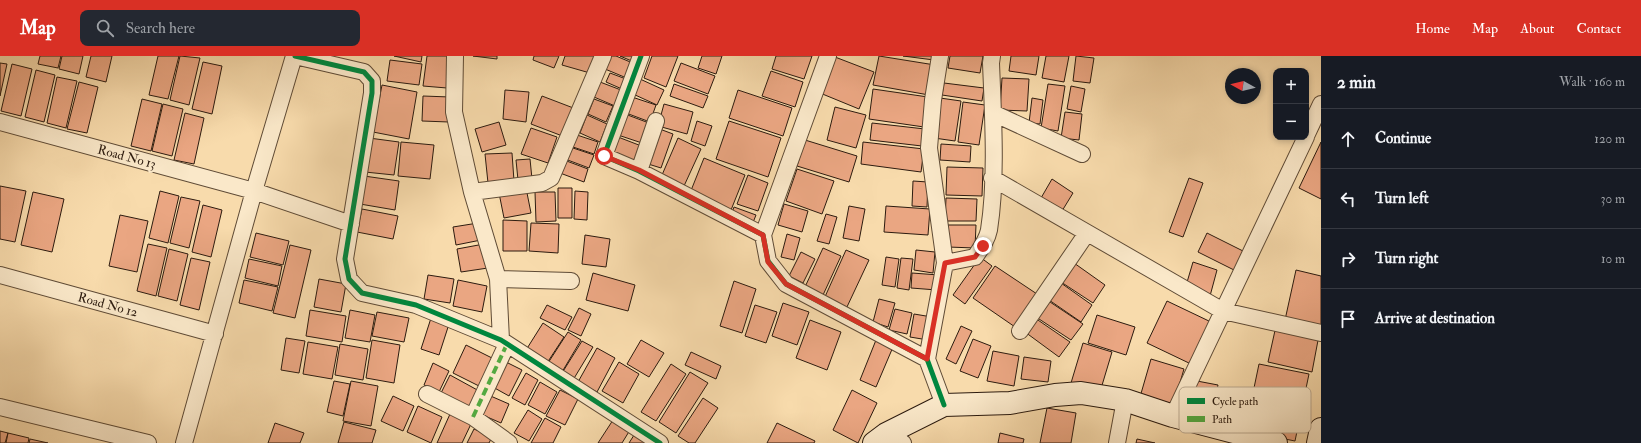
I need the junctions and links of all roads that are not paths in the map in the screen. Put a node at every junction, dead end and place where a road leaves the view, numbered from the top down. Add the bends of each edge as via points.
1 (294, 56) edge
2 (455, 56) edge
3 (603, 56) edge
4 (641, 56) edge
5 (828, 56) edge
6 (940, 56) edge
7 (992, 56) edge
8 (1321, 104) edge
9 (993, 113) junction
10 (656, 121) dead end
11 (0, 122) edge
12 (1309, 130) edge
13 (1304, 140) edge
14 (1082, 154) dead end
15 (639, 170) junction
16 (992, 178) junction
17 (254, 191) junction
18 (472, 192) junction
19 (351, 224) junction
20 (1087, 234) junction
21 (763, 235) junction
22 (945, 263) junction
23 (0, 275) edge
24 (498, 279) junction
25 (571, 281) dead end
26 (1223, 311) junction
27 (1020, 331) dead end
28 (1321, 333) edge
29 (215, 334) junction
30 (504, 342) junction
31 (927, 359) junction
32 (1187, 387) edge
33 (427, 394) dead end
34 (1125, 400) junction
35 (1179, 403) edge
36 (944, 404) junction
37 (0, 407) edge
38 (1173, 416) junction
39 (473, 417) junction
40 (1179, 418) edge
41 (1321, 429) edge
42 (1238, 433) edge
43 (887, 440) edge
44 (148, 443) edge
45 (184, 443) edge
46 (509, 443) edge
47 (660, 443) edge
48 (1117, 443) edge
49 (1276, 443) edge
50 (1318, 443) edge

1 - 17 street
1 - 19 street via 364,72 372,81
2 - 18 street via 454,112
3 - 18 street via 551,178 542,183
4 - 15 street via 604,156
5 - 21 street
6 - 22 street via 929,148
7 - 9 street
8 - 12 street
9 - 14 street
9 - 16 street
10 - 15 street
11 - 17 street, Road No 13
13 - 26 street
15 - 21 street
16 - 20 street
16 - 22 street via 988,231 983,246 975,257
17 - 19 street, Road No 13
17 - 29 street
18 - 24 street
19 - 30 street via 345,259 349,280 362,293 416,305
20 - 26 street
20 - 27 street
21 - 31 street via 768,262 786,284
22 - 31 street
23 - 29 street, Road No 12
24 - 25 street
24 - 30 street
26 - 28 street
26 - 32 street
29 - 45 street
30 - 39 street
30 - 47 street
31 - 36 street
33 - 39 street
34 - 36 street via 1081,393 1010,403
34 - 38 street
34 - 48 street
35 - 38 street
36 - 43 street
37 - 44 street
38 - 40 street
39 - 46 street
41 - 50 street
42 - 49 street

